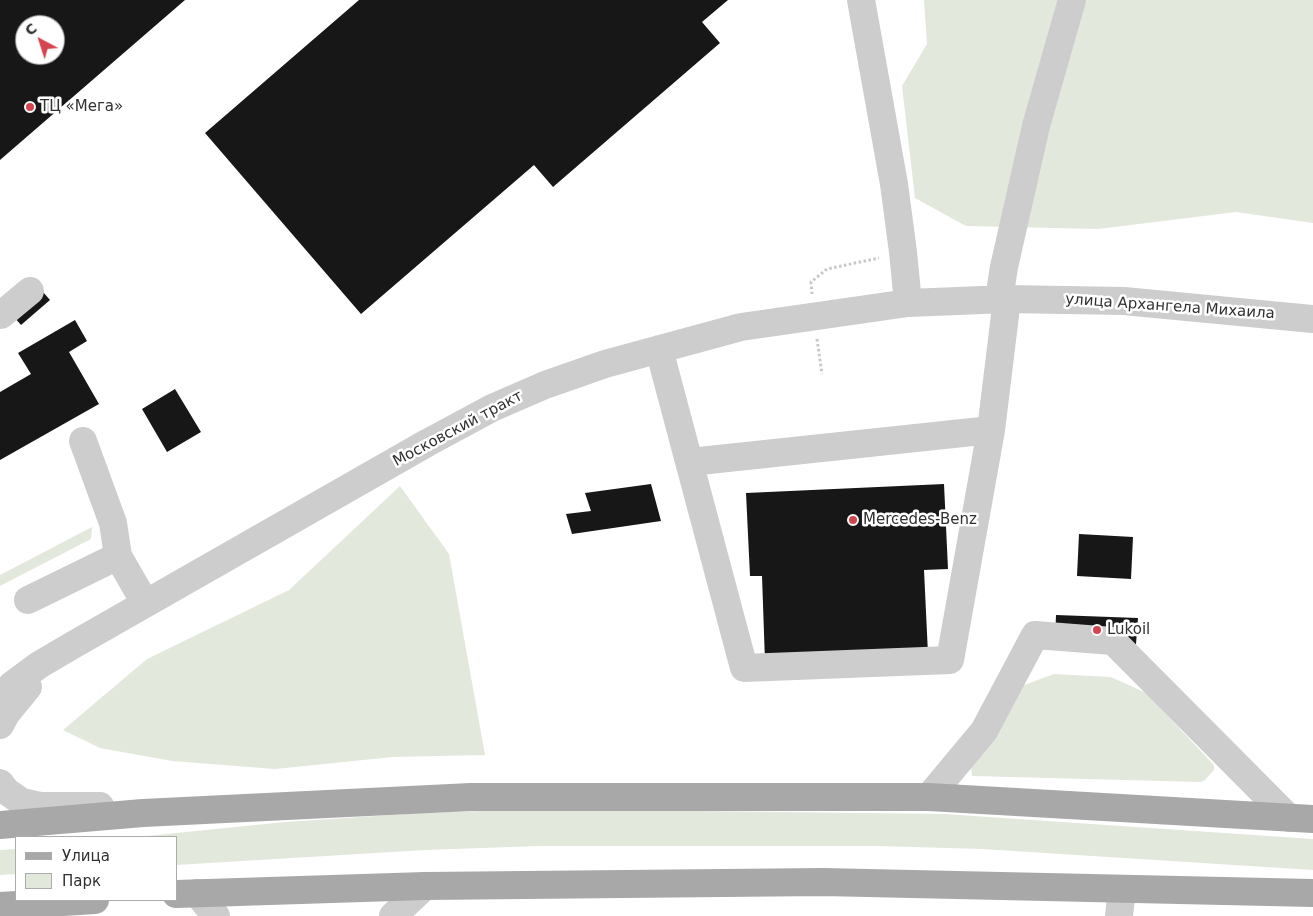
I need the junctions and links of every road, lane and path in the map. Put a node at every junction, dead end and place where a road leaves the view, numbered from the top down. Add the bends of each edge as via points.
1 (861, 0) edge
2 (1072, 0) edge
3 (30, 291) dead end
4 (1003, 299) junction
5 (908, 303) junction
6 (0, 314) edge
7 (1313, 319) edge
8 (659, 348) junction
9 (991, 430) junction
10 (83, 440) dead end
11 (690, 462) junction
12 (118, 556) junction
13 (28, 600) dead end
14 (145, 603) junction
15 (73, 645) junction
16 (0, 697) edge
17 (0, 726) edge
18 (0, 783) edge
19 (929, 796) junction
20 (143, 813) junction
21 (1301, 818) edge
22 (0, 825) edge
23 (425, 886) junction
24 (1122, 889) junction
25 (186, 893) edge
26 (1313, 893) edge
27 (79, 901) edge
28 (0, 906) edge
29 (216, 916) edge
30 (393, 916) edge
31 (1119, 916) edge

1 - 5 street via 894,184
2 - 4 street via 1036,126 1004,267
3 - 6 street
4 - 5 street, улица Архангела Михаила
4 - 7 street, улица Архангела Михаила via 1124,301
4 - 9 street
5 - 8 street, Московский тракт via 741,327
8 - 11 street
8 - 14 street, Московский тракт via 545,385 492,408
9 - 11 street
9 - 11 street via 950,660 744,668
10 - 12 street via 113,523
12 - 13 street
12 - 14 street
14 - 15 street, Московский тракт
15 - 16 street, Московский тракт via 39,664
15 - 17 street, Московский тракт via 33,681
18 - 20 street via 6,792 22,802 40,806 120,806
19 - 20 main road via 471,797
19 - 21 main road
19 - 21 street via 984,731 1034,635 1112,641
20 - 22 main road
23 - 24 main road via 823,882
23 - 25 main road
23 - 30 street
24 - 26 main road
24 - 31 street
25 - 29 street
27 - 28 main road

